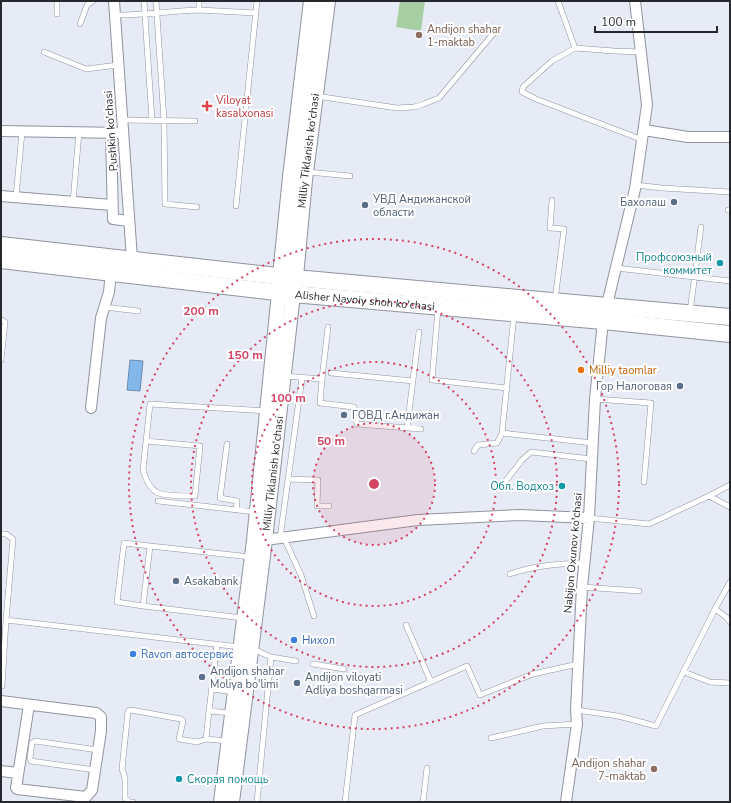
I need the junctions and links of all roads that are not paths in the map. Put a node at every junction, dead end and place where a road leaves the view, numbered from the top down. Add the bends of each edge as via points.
1 (57, 1) edge
2 (93, 1) edge
3 (114, 1) edge
4 (144, 1) edge
5 (156, 1) edge
6 (199, 1) edge
7 (257, 1) edge
8 (312, 1) edge
9 (327, 1) edge
10 (558, 1) edge
11 (635, 1) edge
12 (199, 10) junction
13 (157, 12) junction
14 (57, 14) dead end
15 (256, 14) junction
16 (145, 15) junction
17 (115, 16) junction
18 (80, 24) dead end
19 (493, 34) dead end
20 (576, 48) junction
21 (44, 52) dead end
22 (642, 52) junction
23 (118, 65) junction
24 (315, 96) junction
25 (122, 120) junction
26 (152, 120) junction
27 (164, 120) junction
28 (195, 121) dead end
29 (1, 131) edge
30 (22, 132) junction
31 (79, 132) junction
32 (111, 133) junction
33 (123, 133) junction
34 (644, 135) junction
35 (730, 137) edge
36 (305, 171) junction
37 (350, 176) dead end
38 (635, 185) junction
39 (730, 192) edge
40 (1, 196) edge
41 (16, 197) junction
42 (552, 200) dead end
43 (73, 202) junction
44 (112, 205) junction
45 (236, 206) dead end
46 (197, 207) dead end
47 (129, 221) junction
48 (701, 227) dead end
49 (1, 245) edge
50 (1, 260) edge
51 (131, 267) junction
52 (616, 268) junction
53 (111, 272) junction
54 (695, 276) junction
55 (288, 277) junction
56 (730, 281) edge
57 (286, 294) junction
58 (555, 301) junction
59 (104, 307) junction
60 (438, 307) junction
61 (138, 311) dead end
62 (690, 313) junction
63 (514, 314) junction
64 (605, 314) junction
65 (730, 317) edge
66 (1, 320) edge
67 (328, 327) dead end
68 (419, 332) dead end
69 (730, 334) edge
70 (1, 360) edge
71 (331, 373) dead end
72 (277, 375) junction
73 (302, 378) junction
74 (322, 379) junction
75 (413, 381) junction
76 (507, 388) junction
77 (596, 399) junction
78 (91, 408) dead end
79 (273, 412) junction
80 (407, 428) junction
81 (421, 429) dead end
82 (502, 433) junction
83 (146, 441) junction
84 (593, 443) junction
85 (227, 444) dead end
86 (474, 451) dead end
87 (592, 459) junction
88 (266, 471) junction
89 (288, 479) junction
90 (644, 482) dead end
91 (504, 483) dead end
92 (730, 485) edge
93 (709, 496) junction
94 (158, 501) dead end
95 (330, 506) dead end
96 (730, 508) edge
97 (236, 510) junction
98 (256, 512) junction
99 (589, 518) junction
100 (1, 534) edge
101 (282, 538) junction
102 (265, 540) junction
103 (150, 546) junction
104 (252, 558) junction
105 (585, 563) junction
106 (510, 574) dead end
107 (730, 582) edge
108 (582, 587) junction
109 (639, 591) dead end
110 (143, 606) junction
111 (714, 609) junction
112 (314, 616) dead end
113 (244, 618) junction
114 (6, 620) junction
115 (730, 622) edge
116 (406, 625) dead end
117 (217, 644) junction
118 (246, 648) junction
119 (271, 657) junction
120 (296, 661) dead end
121 (313, 664) dead end
122 (578, 664) junction
123 (344, 669) dead end
124 (684, 672) junction
125 (431, 682) junction
126 (730, 683) edge
127 (2, 686) edge
128 (212, 689) junction
129 (235, 692) junction
130 (1, 701) edge
131 (29, 705) junction
132 (576, 710) junction
133 (209, 711) junction
134 (233, 713) junction
135 (577, 724) junction
136 (491, 738) dead end
137 (206, 739) junction
138 (234, 742) junction
139 (98, 750) junction
140 (427, 768) dead end
141 (95, 770) junction
142 (1, 771) edge
143 (18, 774) junction
144 (133, 802) edge
145 (221, 802) edge
146 (232, 802) edge
147 (257, 802) edge
148 (345, 802) edge
149 (423, 802) edge
150 (566, 802) edge

1 - 14 lane
2 - 18 lane via 87,5
3 - 17 street, Pushkin ko'chasi
4 - 16 lane
5 - 13 lane
6 - 12 lane
7 - 15 lane
8 - 55 main road, Milliy Tiklanish ko'chasi via 291,177
9 - 24 main road, Milliy Tiklanish ko'chasi
10 - 20 lane
11 - 22 street, Nabijon Oxunov ko'chasi
12 - 13 lane
12 - 15 lane
13 - 16 lane
13 - 27 lane
15 - 45 lane
16 - 17 lane
16 - 26 lane
17 - 23 street, Pushkin ko'chasi
19 - 24 lane via 439,98 424,104 397,108
20 - 22 lane
20 - 34 lane via 552,61 523,87 522,92
21 - 23 lane via 86,69
22 - 34 street, Nabijon Oxunov ko'chasi via 647,105
23 - 25 street, Pushkin ko'chasi
24 - 36 main road, Milliy Tiklanish ko'chasi
25 - 26 lane
25 - 33 street, Pushkin ko'chasi
26 - 27 lane
27 - 28 lane
27 - 46 lane via 165,204
29 - 30 street
30 - 31 street
30 - 41 lane
31 - 32 street
31 - 43 lane
32 - 33 street
32 - 44 street
33 - 47 street, Pushkin ko'chasi
34 - 35 street
34 - 38 street, Nabijon Oxunov ko'chasi
36 - 37 lane
36 - 55 main road, Milliy Tiklanish ko'chasi
38 - 39 lane
38 - 52 street, Nabijon Oxunov ko'chasi
40 - 41 street
41 - 43 street
42 - 58 lane via 550,228 564,230
43 - 44 street
44 - 47 street via 113,220
47 - 51 street, Pushkin ko'chasi
48 - 54 lane
49 - 51 main road, Alisher Navoiy shoh ko'chasi
50 - 53 main road, Alisher Navoiy shoh ko'chasi
51 - 53 main road, Alisher Navoiy shoh ko'chasi
51 - 55 main road, Alisher Navoiy shoh ko'chasi
51 - 57 main road, Alisher Navoiy shoh ko'chasi
52 - 54 lane
52 - 64 street, Nabijon Oxunov ko'chasi
53 - 59 street
54 - 56 lane
54 - 62 lane
55 - 57 main road, Milliy Tiklanish ko'chasi
55 - 58 main road, Alisher Navoiy shoh ko'chasi
57 - 60 main road, Alisher Navoiy shoh ko'chasi
57 - 72 main road, Milliy Tiklanish ko'chasi
58 - 64 main road, Alisher Navoiy shoh ko'chasi
59 - 61 lane
59 - 78 street
60 - 63 main road, Alisher Navoiy shoh ko'chasi
60 - 76 lane via 432,380
62 - 64 main road, Alisher Navoiy shoh ko'chasi
62 - 65 main road, Alisher Navoiy shoh ko'chasi
63 - 64 main road, Alisher Navoiy shoh ko'chasi
63 - 76 lane
64 - 69 main road, Alisher Navoiy shoh ko'chasi
64 - 77 street, Nabijon Oxunov ko'chasi
66 - 70 lane via 5,322
67 - 74 lane
68 - 75 lane
71 - 75 lane
72 - 73 lane
72 - 79 main road, Milliy Tiklanish ko'chasi
73 - 74 lane
73 - 89 lane
74 - 80 lane via 320,403 354,407 357,424
75 - 80 lane
76 - 82 lane
77 - 84 street, Nabijon Oxunov ko'chasi
77 - 90 lane via 651,403
79 - 83 lane via 150,404
79 - 88 main road, Milliy Tiklanish ko'chasi
80 - 81 lane
82 - 84 lane
82 - 86 lane via 497,443 478,445
83 - 83 lane via 143,470 156,492 195,496 200,446
84 - 87 street, Nabijon Oxunov ko'chasi
85 - 97 lane via 220,498 238,501
87 - 91 lane via 531,452
87 - 99 street, Nabijon Oxunov ko'chasi
88 - 98 main road, Milliy Tiklanish ko'chasi
88 - 102 main road, Milliy Tiklanish ko'chasi
89 - 95 lane via 318,480 317,506
89 - 101 lane
92 - 93 lane
93 - 96 lane
93 - 99 lane via 649,524
94 - 97 lane
97 - 98 lane
98 - 104 main road, Milliy Tiklanish ko'chasi
99 - 101 street via 520,515 418,520
99 - 105 street, Nabijon Oxunov ko'chasi
100 - 114 lane via 13,539
101 - 102 street
101 - 112 lane via 301,575
102 - 118 main road, Milliy Tiklanish ko'chasi
103 - 104 lane
103 - 110 lane
103 - 110 lane via 124,543 117,602
104 - 113 main road, Milliy Tiklanish ko'chasi
105 - 106 lane via 549,564
105 - 108 street, Nabijon Oxunov ko'chasi
107 - 111 lane
108 - 109 lane
108 - 122 street, Nabijon Oxunov ko'chasi
110 - 113 lane
111 - 115 lane via 726,616
111 - 124 lane
113 - 118 main road, Milliy Tiklanish ko'chasi
114 - 117 lane
114 - 127 lane
116 - 125 lane
117 - 118 lane
117 - 128 lane
118 - 119 lane
118 - 129 main road, Milliy Tiklanish ko'chasi
118 - 138 main road, Milliy Tiklanish ko'chasi
119 - 120 lane
119 - 147 lane
121 - 123 lane
122 - 125 lane via 533,674 480,695 467,666
122 - 132 street, Nabijon Oxunov ko'chasi
124 - 126 lane via 710,682
124 - 132 lane via 656,726 618,716
125 - 148 lane via 355,715
128 - 129 lane
128 - 133 lane
129 - 134 main road, Milliy Tiklanish ko'chasi
130 - 131 street
131 - 139 street via 96,713 101,717
131 - 143 street
132 - 135 street, Nabijon Oxunov ko'chasi
133 - 134 lane
133 - 137 lane
134 - 138 main road, Milliy Tiklanish ko'chasi
135 - 136 lane via 543,726
135 - 150 street, Nabijon Oxunov ko'chasi
137 - 138 lane
137 - 144 lane via 197,742 180,739 182,719 128,711 122,769 125,778 125,798
138 - 145 main road, Milliy Tiklanish ko'chasi
138 - 146 main road, Milliy Tiklanish ko'chasi
139 - 141 street
139 - 141 lane via 35,741 32,743 31,761
140 - 149 lane
141 - 143 street via 92,790 85,798 17,789
142 - 143 street

